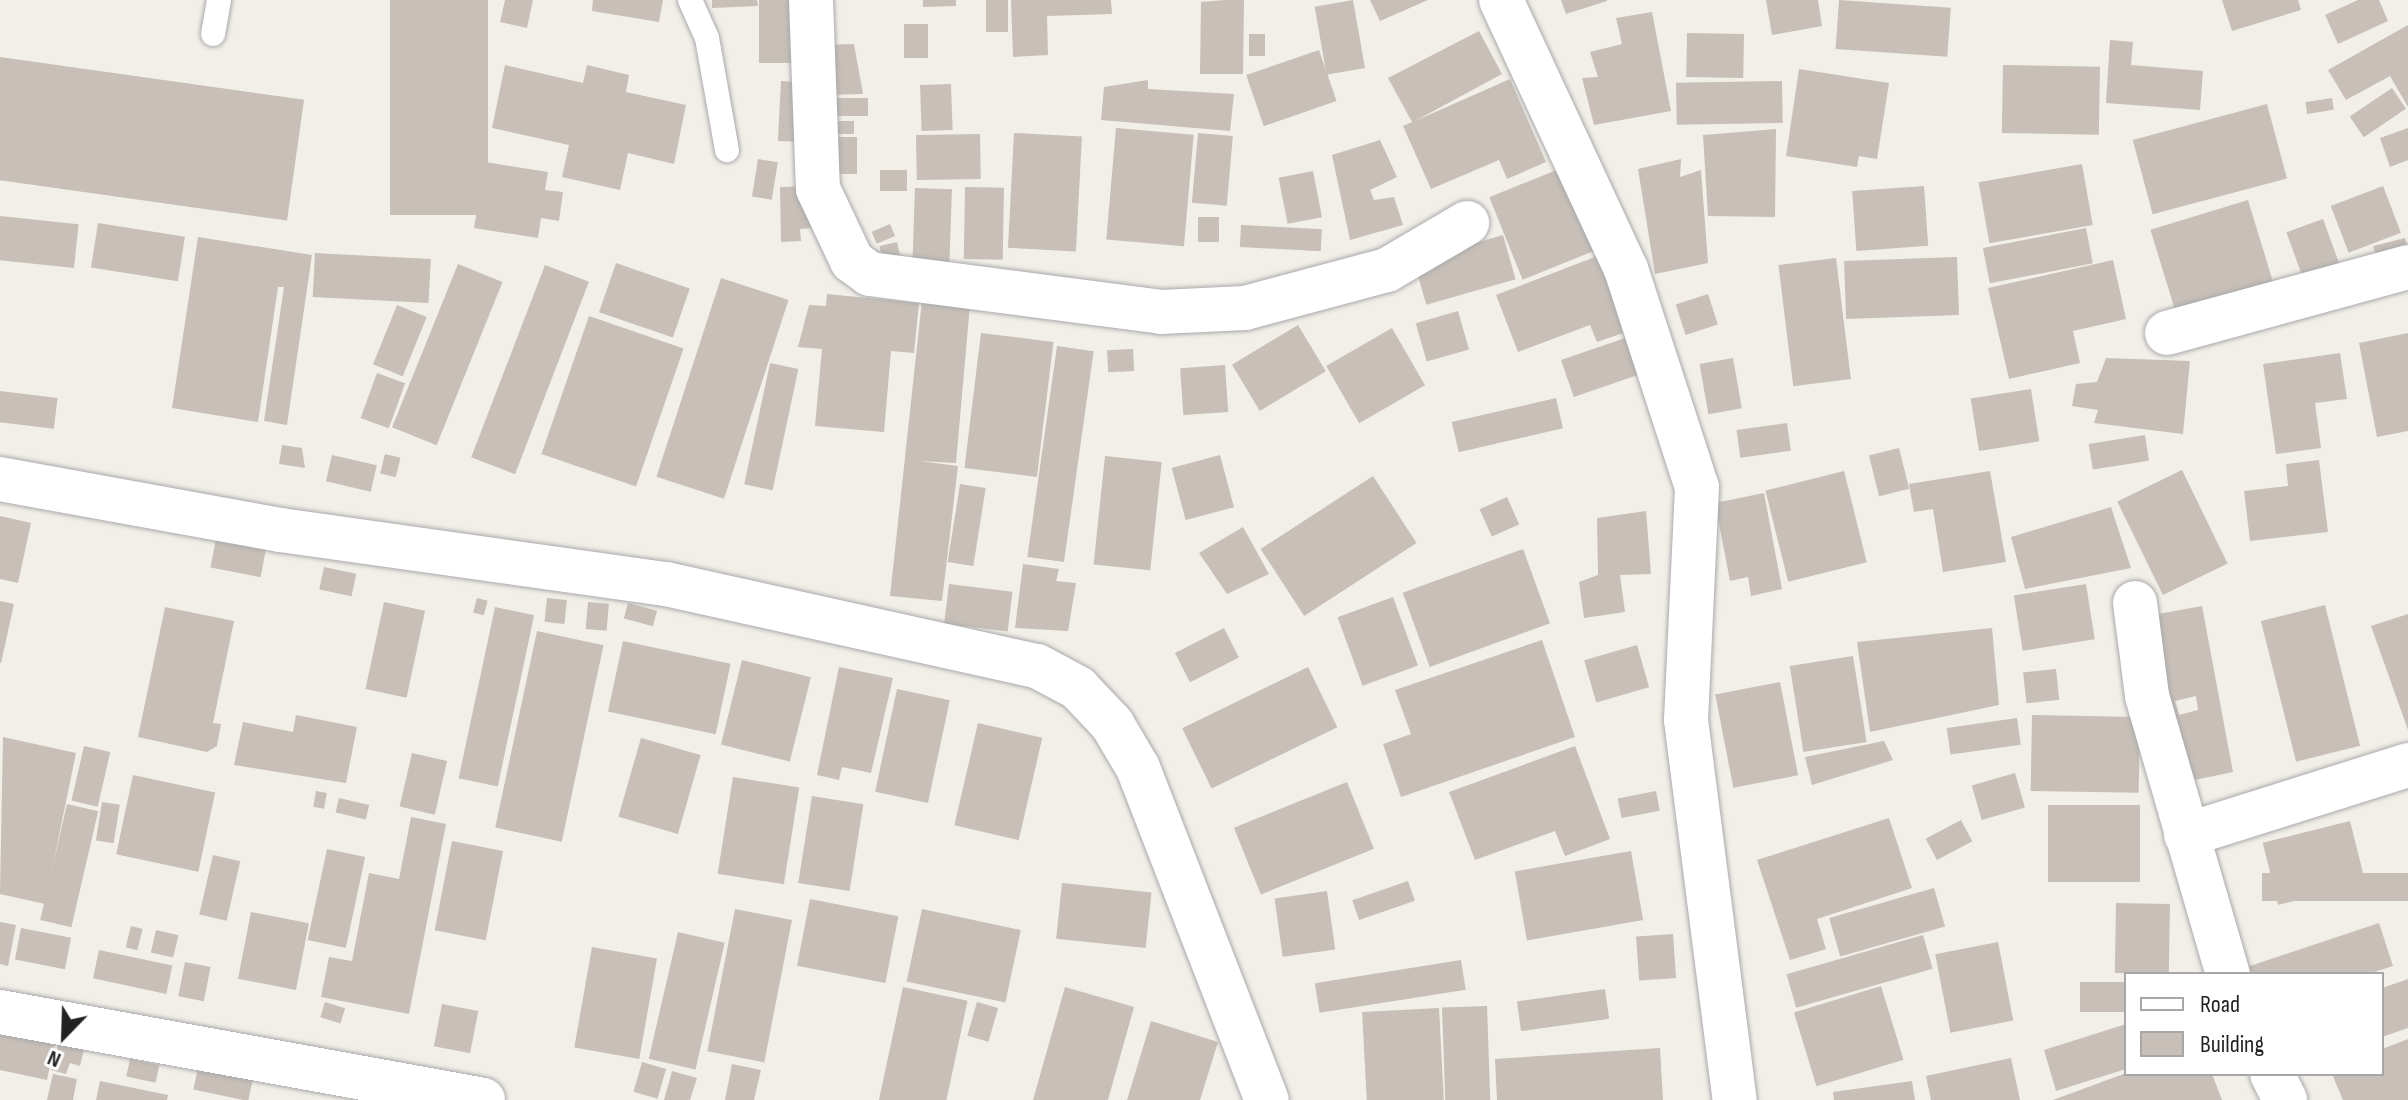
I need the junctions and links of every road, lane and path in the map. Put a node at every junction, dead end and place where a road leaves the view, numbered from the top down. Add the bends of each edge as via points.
1 (219, 0) edge
2 (690, 0) edge
3 (811, 0) edge
4 (1501, 0) edge
5 (213, 34) dead end
6 (727, 150) dead end
7 (1467, 223) dead end
8 (2408, 267) edge
9 (2167, 333) dead end
10 (0, 479) edge
11 (2135, 603) dead end
12 (2408, 765) edge
13 (2186, 835) junction
14 (2227, 972) edge
15 (0, 1012) edge
16 (2273, 1076) edge
17 (483, 1100) edge
18 (1267, 1100) edge
19 (1735, 1100) edge
20 (2285, 1100) edge

1 - 5 lane
2 - 6 lane via 707,38
3 - 7 street via 818,189 852,261 870,274 1161,312 1245,308 1387,270
4 - 19 street via 1626,269 1697,487 1689,756
8 - 9 street
10 - 18 street via 281,530 666,584 1037,666 1078,688 1112,724 1138,768
11 - 13 street via 2147,696
12 - 13 street
13 - 14 street
15 - 17 street
16 - 20 street

